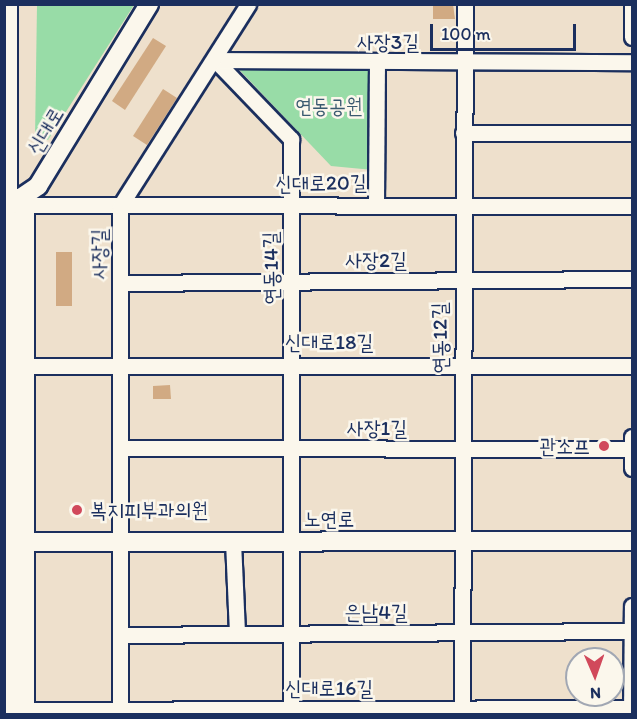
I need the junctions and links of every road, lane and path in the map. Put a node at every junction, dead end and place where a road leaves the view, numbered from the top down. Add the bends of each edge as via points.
1 (8, 4) edge
2 (149, 4) edge
3 (248, 4) edge
4 (465, 4) edge
5 (632, 4) edge
6 (633, 37) edge
7 (214, 60) junction
8 (633, 62) edge
9 (377, 64) junction
10 (464, 64) junction
11 (463, 133) junction
12 (633, 133) edge
13 (376, 204) junction
14 (13, 205) edge
15 (291, 205) junction
16 (120, 206) junction
17 (463, 206) junction
18 (633, 206) edge
19 (633, 279) edge
20 (292, 281) junction
21 (460, 282) junction
22 (120, 283) junction
23 (293, 363) junction
24 (462, 363) junction
25 (13, 366) edge
26 (118, 366) junction
27 (633, 366) edge
28 (633, 437) edge
29 (121, 448) junction
30 (293, 448) junction
31 (632, 449) edge
32 (462, 450) junction
33 (633, 468) edge
34 (233, 541) junction
35 (291, 541) junction
36 (463, 541) junction
37 (633, 541) edge
38 (13, 542) edge
39 (120, 542) junction
40 (633, 606) edge
41 (632, 631) edge
42 (462, 632) junction
43 (237, 634) junction
44 (291, 634) junction
45 (120, 635) junction
46 (631, 710) edge
47 (15, 712) edge
48 (120, 712) edge
49 (291, 712) edge
50 (462, 712) edge

1 - 14 main road
2 - 14 main road, 신대로 via 38,186
3 - 7 street, 사장길
4 - 10 street, 연동12길
5 - 6 street
7 - 9 street, 사장3길
7 - 15 street, 연동14길 via 291,139
7 - 16 street, 사장길
8 - 10 street, 사장3길
9 - 10 street, 사장3길
9 - 13 street
10 - 11 street, 연동12길
11 - 12 street
11 - 17 street, 연동12길
13 - 15 street, 신대로20길
13 - 17 street, 신대로20길
14 - 16 street, 신대로20길
14 - 25 main road
15 - 16 street, 신대로20길
15 - 20 street, 연동14길
16 - 22 street, 사장길
17 - 18 street, 신대로20길
17 - 21 street, 연동12길
19 - 21 street, 사장2길
20 - 21 street, 사장2길
20 - 22 street, 사장2길
20 - 23 street, 연동14길
21 - 24 street, 연동12길
22 - 26 street, 사장길
23 - 24 street, 신대로18길
23 - 26 street, 신대로18길
23 - 30 street, 연동14길
24 - 27 street, 신대로18길
24 - 32 street, 연동12길
25 - 26 street, 신대로18길
25 - 38 main road
26 - 29 street, 사장길
28 - 31 street
29 - 30 street, 사장1길
29 - 39 street, 사장길
30 - 32 street, 사장1길
30 - 35 street, 연동14길
31 - 32 street, 사장1길
31 - 33 street
32 - 36 street, 연동12길
34 - 35 main road, 노연로
34 - 39 main road, 노연로
34 - 43 street
35 - 36 main road, 노연로
35 - 44 street, 연동14길
36 - 37 main road, 노연로
36 - 42 street, 연동12길
38 - 39 main road, 노연로
38 - 47 main road
39 - 45 street, 사장길
40 - 41 street
41 - 42 street, 은남4길
41 - 46 street
42 - 44 street, 은남4길
42 - 50 street, 연동12길
43 - 44 street, 은남4길
43 - 45 street, 은남4길
44 - 49 street, 연동14길
45 - 48 street, 사장길
46 - 50 street, 신대로16길
47 - 48 street, 신대로16길
48 - 49 street, 신대로16길
49 - 50 street, 신대로16길

